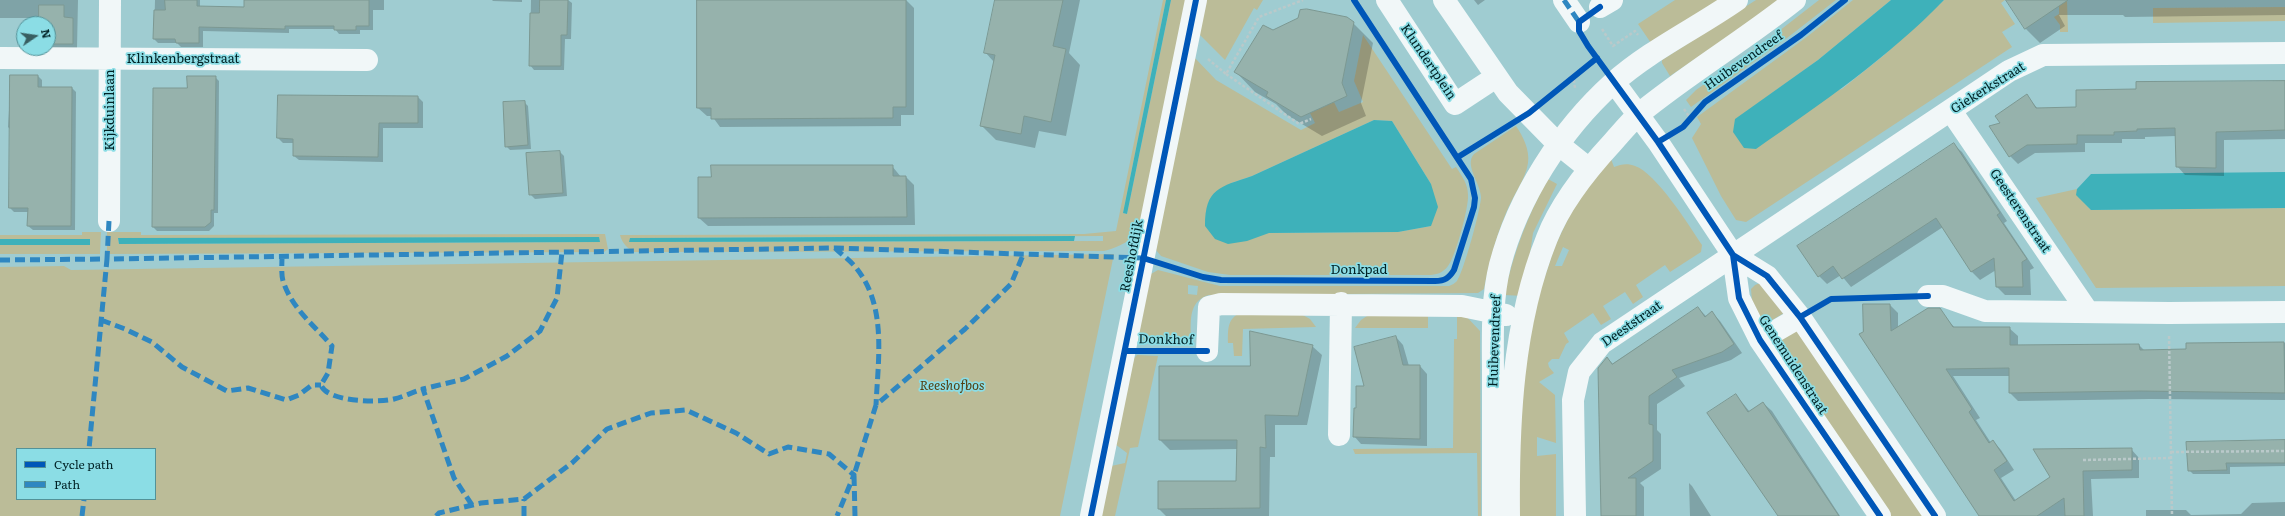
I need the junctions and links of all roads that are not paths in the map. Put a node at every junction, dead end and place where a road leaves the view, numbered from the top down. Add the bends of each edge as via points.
1 (110, 0) edge
2 (1196, 0) edge
3 (1387, 0) edge
4 (1444, 0) edge
5 (1564, 0) edge
6 (1737, 0) edge
7 (1795, 0) edge
8 (1579, 22) dead end
9 (2285, 53) edge
10 (0, 58) edge
11 (110, 58) junction
12 (367, 60) dead end
13 (1496, 77) junction
14 (1614, 82) junction
15 (1951, 111) junction
16 (1638, 115) junction
17 (1558, 144) junction
18 (1588, 168) junction
19 (109, 221) dead end
20 (1733, 256) junction
21 (1928, 296) dead end
22 (1341, 303) junction
23 (1493, 312) junction
24 (2088, 312) junction
25 (2285, 312) edge
26 (1800, 317) junction
27 (1524, 320) junction
28 (1760, 340) junction
29 (1207, 351) dead end
30 (1339, 435) dead end
31 (1091, 516) edge
32 (1493, 516) edge
33 (1509, 516) edge
34 (1575, 516) edge
35 (1880, 516) edge
36 (1935, 516) edge

1 - 11 street, Kijkduinlaan
2 - 31 street, Reeshofdijk
3 - 13 street, Klundertplein via 1455,104
4 - 13 street
5 - 8 street
6 - 14 street, Huibevendreef
7 - 16 street, Huibevendreef
9 - 15 street, Giekerkstraat via 2043,56 2009,71
10 - 11 street, Klinkenbergstraat
11 - 12 street, Klinkenbergstraat
11 - 19 street, Kijkduinlaan
13 - 17 street
14 - 16 street
14 - 17 street, Huibevendreef via 1585,111
15 - 20 street, Giekerkstraat
15 - 24 street, Geesterenstraat
16 - 18 street, Huibevendreef
16 - 20 street
17 - 18 street
17 - 23 street, Huibevendreef via 1513,224 1500,266
18 - 27 street, Huibevendreef via 1547,237
20 - 26 street via 1767,276
20 - 28 street, Genemuidenstraat via 1739,298
20 - 34 street, Deeststraat via 1602,343 1579,372 1573,400
21 - 24 street via 1943,296 1985,311
22 - 23 street, Donkhof via 1462,306
22 - 29 street, Donkhof via 1221,304 1209,307
22 - 30 street
23 - 27 street, Donkhof
23 - 32 street, Huibevendreef
24 - 25 street
26 - 28 street
26 - 36 street
27 - 33 street, Huibevendreef via 1511,397
28 - 35 street, Genemuidenstraat

